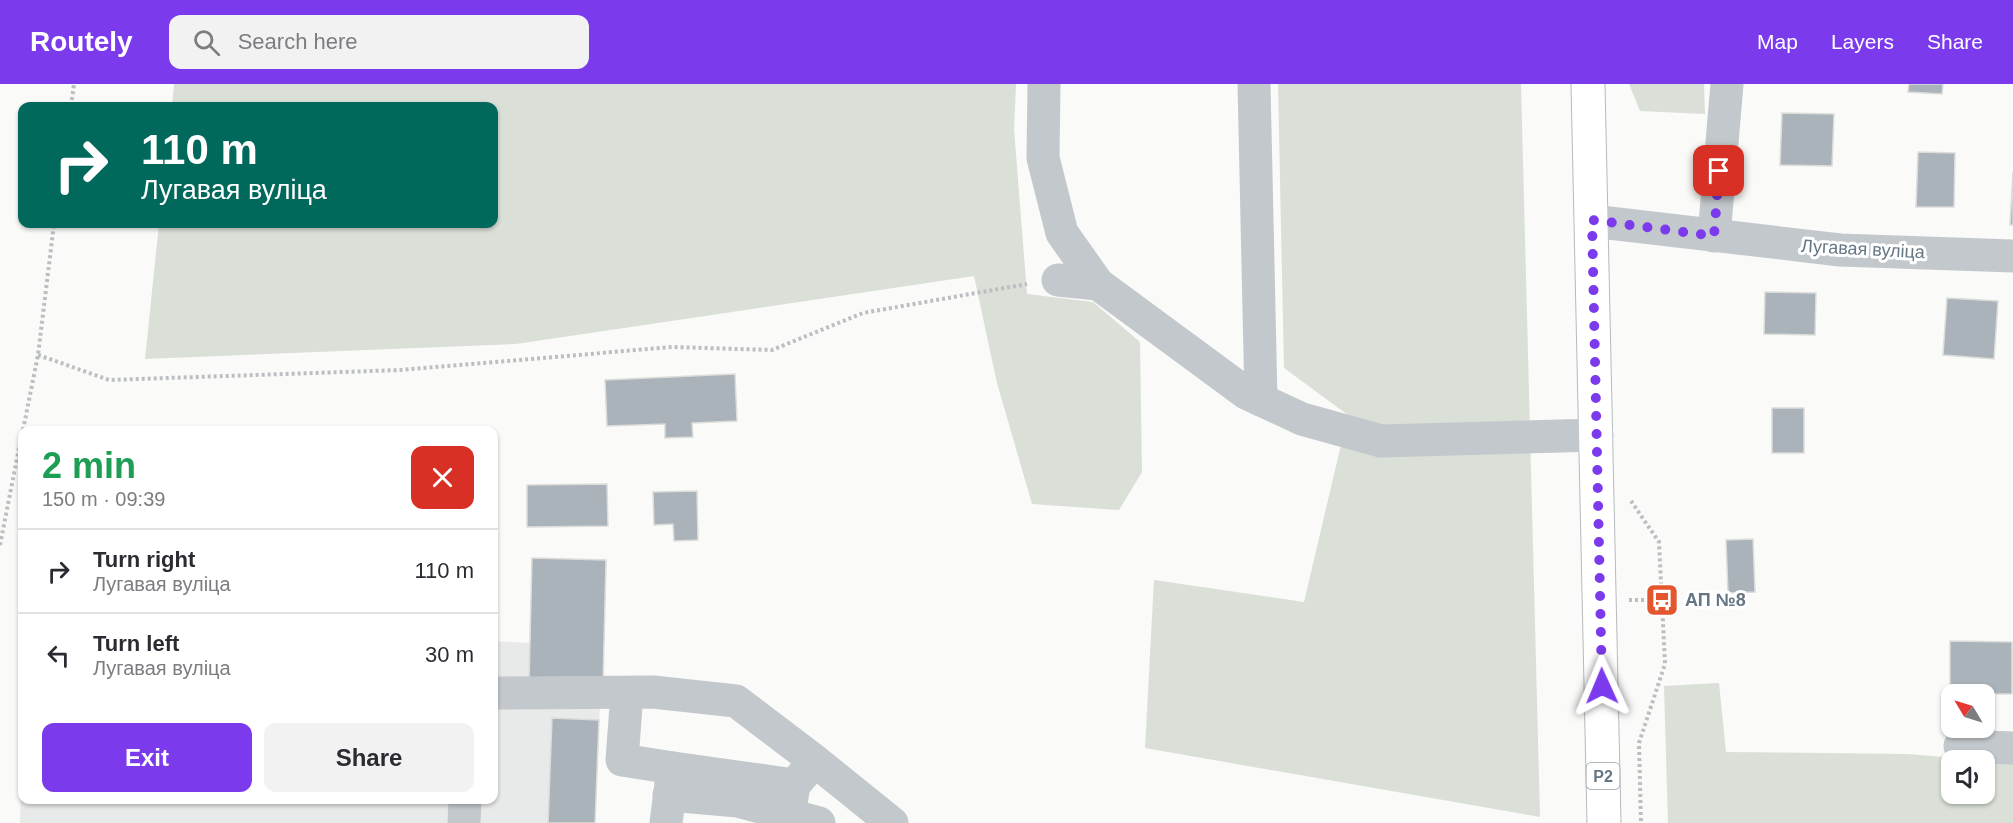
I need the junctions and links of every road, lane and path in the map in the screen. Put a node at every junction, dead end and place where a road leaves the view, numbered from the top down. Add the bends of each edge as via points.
1 (74, 84) edge
2 (1044, 84) edge
3 (1254, 84) edge
4 (1588, 84) edge
5 (1727, 84) edge
6 (72, 102) edge
7 (1592, 220) junction
8 (54, 228) edge
9 (1714, 236) junction
10 (2013, 256) edge
11 (1058, 280) joint
12 (1098, 285) junction
13 (38, 355) junction
14 (1261, 400) junction
15 (24, 426) edge
16 (1597, 435) junction
17 (18, 457) edge
18 (1659, 542) dead end
19 (0, 545) edge
20 (498, 693) edge
21 (627, 693) junction
22 (1960, 746) dead end
23 (2013, 748) edge
24 (670, 795) edge
25 (804, 796) edge
26 (465, 804) edge
27 (464, 823) edge
28 (892, 823) edge
29 (1604, 823) edge
30 (1641, 823) edge

1 - 6 path
2 - 12 street via 1043,158 1062,233
3 - 14 street
4 - 7 main road, Р2
5 - 9 street
7 - 9 street, Лугавая вуліца
7 - 16 main road, Р2
8 - 13 path
9 - 10 street, Лугавая вуліца via 1840,250
11 - 12 street
11 - 13 path via 863,313 772,350 672,347 401,370 110,380
12 - 14 street via 1209,368
13 - 15 path
14 - 16 street via 1302,419 1381,441
16 - 29 main road, Р2
17 - 19 path
18 - 30 path via 1665,664 1639,743
20 - 21 street
21 - 24 street via 622,760
21 - 25 street via 735,701
22 - 23 street
24 - 25 street
25 - 28 street
26 - 27 street

